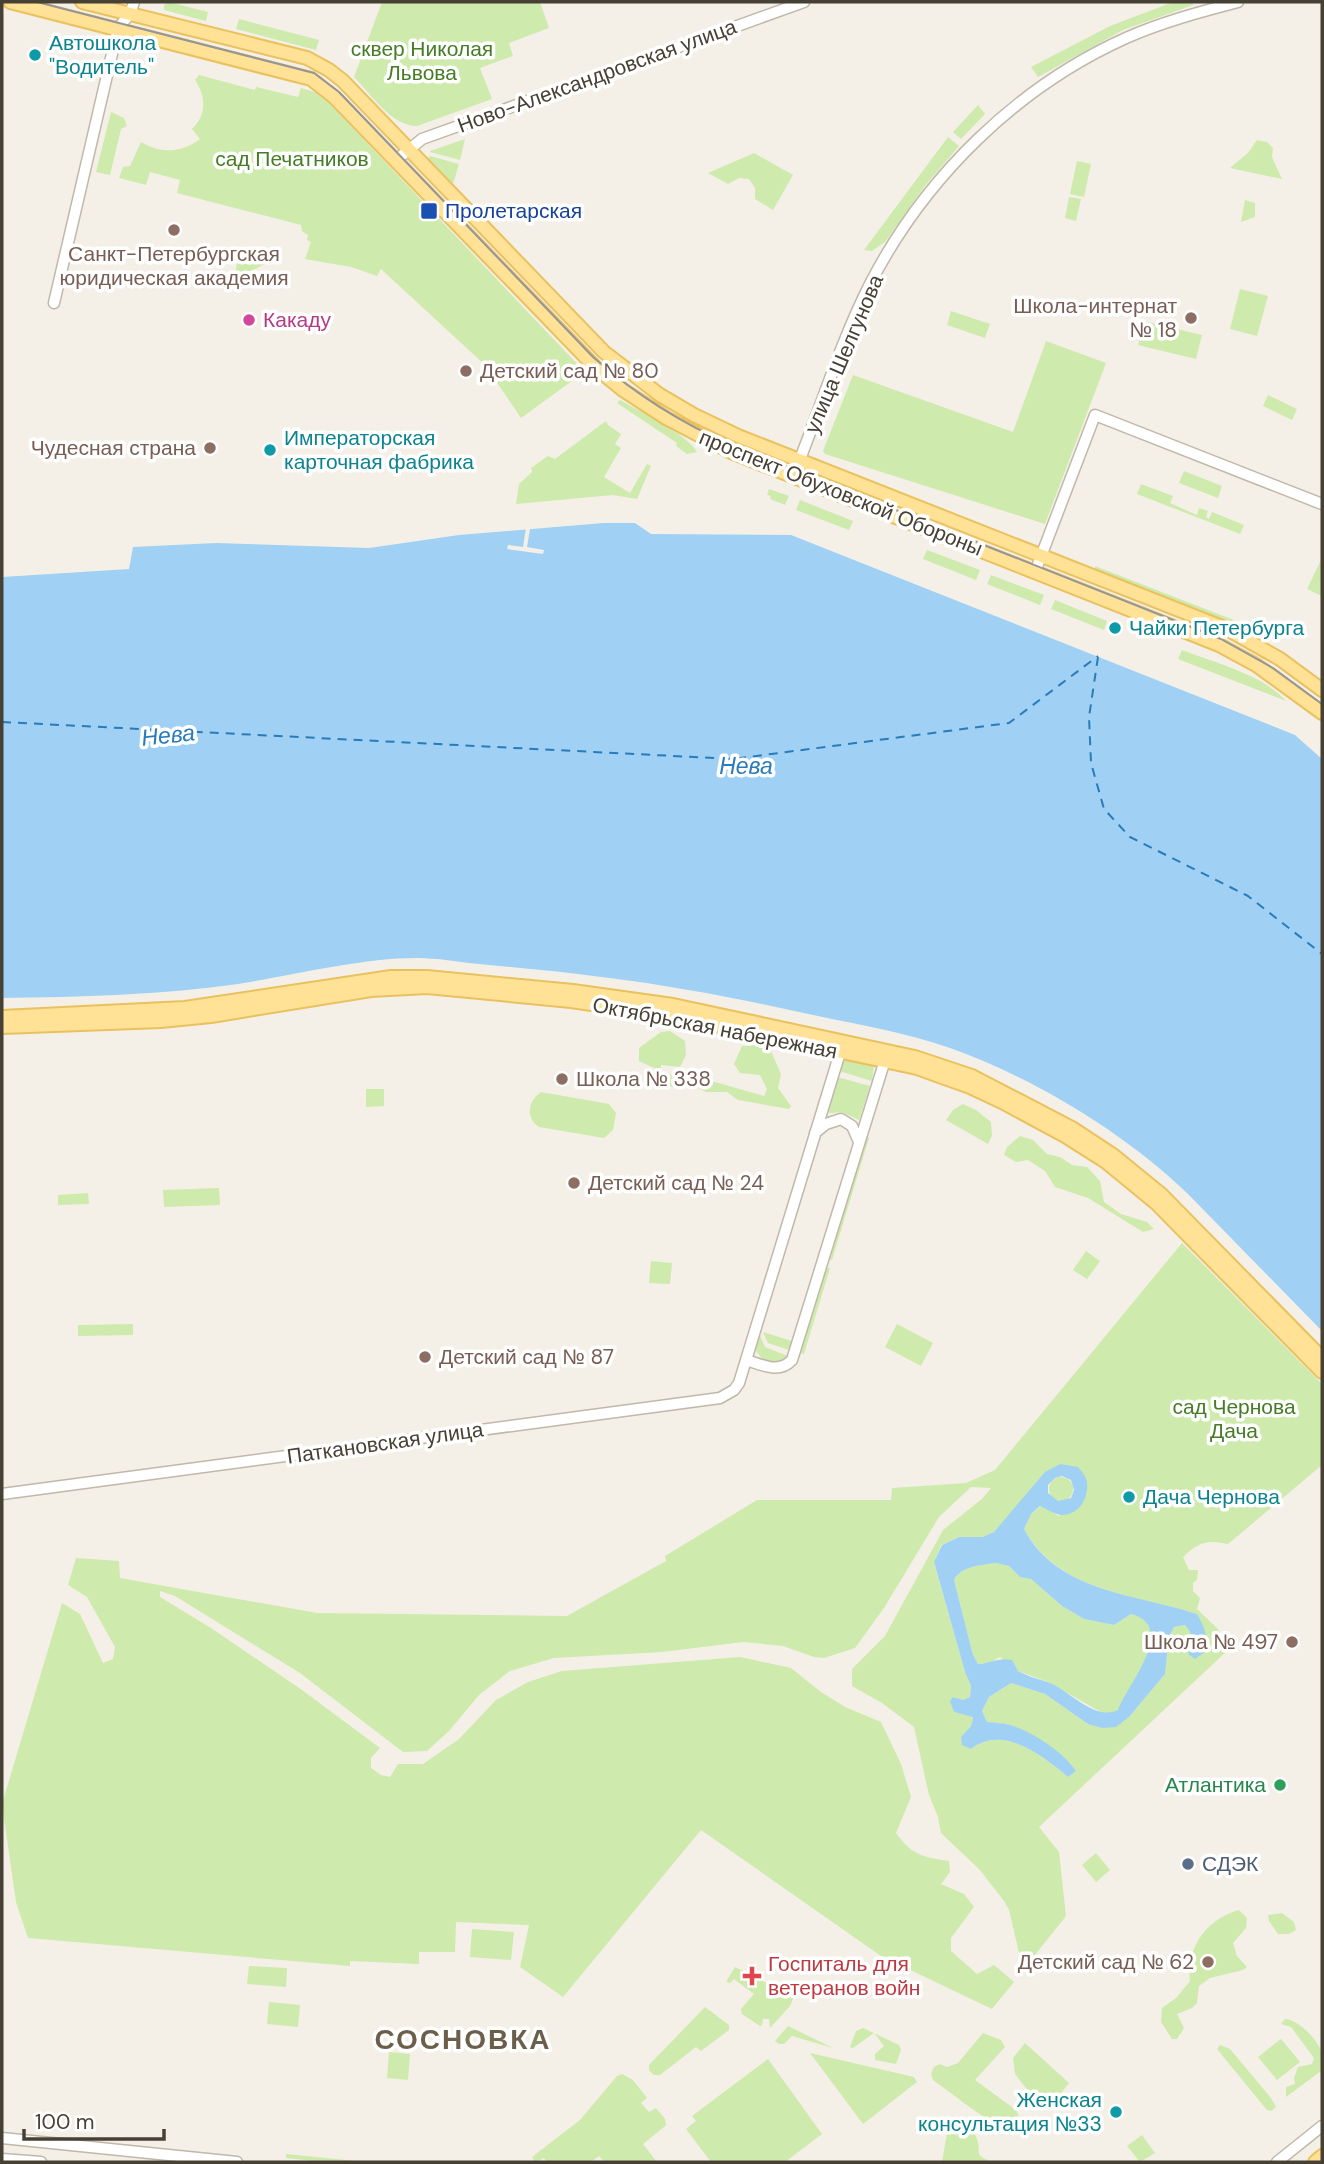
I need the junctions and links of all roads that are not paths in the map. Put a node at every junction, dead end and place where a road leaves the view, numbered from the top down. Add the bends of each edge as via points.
1 (10, 2) edge
2 (82, 2) edge
3 (804, 2) edge
4 (1238, 2) edge
5 (132, 8) edge
6 (118, 28) junction
7 (408, 149) junction
8 (396, 161) junction
9 (54, 303) dead end
10 (800, 460) junction
11 (793, 477) junction
12 (1322, 504) edge
13 (1042, 556) junction
14 (1035, 572) junction
15 (1322, 690) edge
16 (1322, 713) edge
17 (2, 1017) edge
18 (2, 1027) edge
19 (842, 1047) junction
20 (885, 1060) junction
21 (815, 1133) junction
22 (859, 1142) junction
23 (1322, 1358) edge
24 (746, 1360) junction
25 (1322, 1372) edge
26 (2, 1494) edge
27 (1322, 2126) edge
28 (2, 2138) edge
29 (1322, 2156) edge
30 (2, 2159) edge
31 (41, 2162) edge
32 (237, 2162) edge
33 (1277, 2162) edge
34 (1315, 2162) edge

1 - 6 main road, проспект Обуховской Обороны
2 - 5 main road, проспект Обуховской Обороны
3 - 7 street, Ново-Александровская улица via 422,139
4 - 10 street, улица Шелгунова via 1155,26 1099,51 1023,98 975,142 921,205 876,273
5 - 6 street
5 - 7 main road, проспект Обуховской Обороны via 319,64 338,77
6 - 8 main road, проспект Обуховской Обороны via 311,79
6 - 9 street
7 - 8 street, Ново-Александровская улица
7 - 10 main road, проспект Обуховской Обороны via 626,371 694,415
8 - 11 main road, проспект Обуховской Обороны via 608,379 709,442
10 - 11 street, улица Шелгунова
10 - 13 main road, проспект Обуховской Обороны
11 - 14 main road, проспект Обуховской Обороны
12 - 13 street via 1095,415
13 - 14 street
13 - 15 main road, проспект Обуховской Обороны via 1227,629
14 - 16 main road, проспект Обуховской Обороны via 1219,645 1256,665
17 - 19 main road, Октябрьская набережная via 172,1010 391,977 427,977 646,1000 729,1016
18 - 19 main road, Октябрьская набережная via 161,1021 371,990 427,987 663,1014
19 - 20 main road, Октябрьская набережная
19 - 21 street, Паткановская улица
19 - 23 main road, Октябрьская набережная via 915,1057 972,1076 1090,1140 1162,1195
20 - 22 street
20 - 25 main road, Октябрьская набережная via 970,1087 1106,1162 1156,1203
21 - 22 street via 841,1119 852,1126
21 - 24 street, Паткановская улица
22 - 24 street via 792,1360 780,1368
24 - 26 street, Паткановская улица via 734,1390 720,1398
27 - 33 street
28 - 32 street
29 - 34 main road
30 - 31 street

